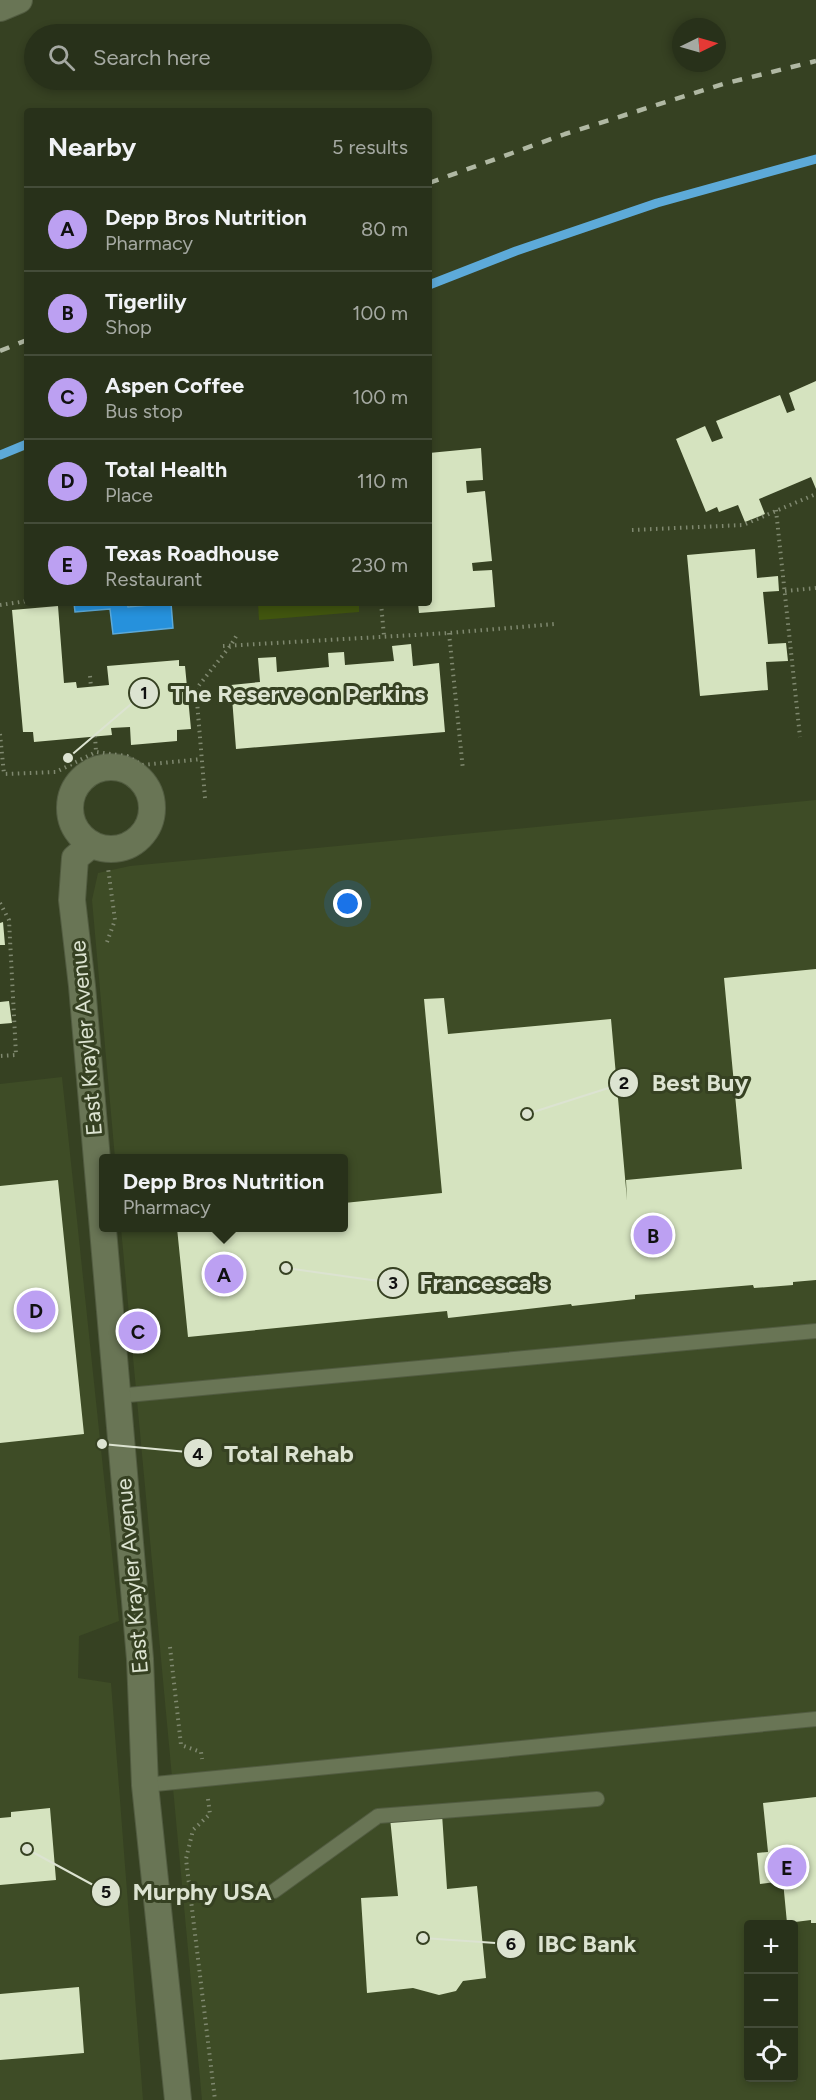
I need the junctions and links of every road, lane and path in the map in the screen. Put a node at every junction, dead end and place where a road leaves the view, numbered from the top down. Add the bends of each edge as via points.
1 (19, 0) edge
2 (0, 8) edge
3 (816, 494) edge
4 (776, 510) junction
5 (632, 530) dead end
6 (816, 588) edge
7 (785, 591) junction
8 (24, 602) edge
9 (0, 605) edge
10 (381, 606) edge
11 (555, 624) dead end
12 (238, 633) dead end
13 (449, 633) junction
14 (384, 636) junction
15 (223, 645) dead end
16 (231, 645) junction
17 (90, 676) dead end
18 (91, 687) dead end
19 (0, 734) edge
20 (95, 736) dead end
21 (800, 737) dead end
22 (96, 752) junction
23 (202, 759) junction
24 (463, 770) dead end
25 (205, 798) dead end
26 (91, 845) dead end
27 (0, 903) edge
28 (0, 1056) edge
29 (99, 1185) edge
30 (103, 1232) edge
31 (816, 1330) edge
32 (117, 1396) junction
33 (170, 1642) dead end
34 (816, 1719) edge
35 (205, 1779) junction
36 (145, 1785) junction
37 (597, 1799) dead end
38 (274, 1891) dead end
39 (178, 2100) edge
40 (215, 2100) edge

1 - 2 street
3 - 4 path
4 - 5 path via 743,525
4 - 7 path
6 - 7 path
7 - 21 path
8 - 9 path
10 - 14 path
11 - 13 path
12 - 16 path
13 - 14 path
13 - 24 path
14 - 16 path
15 - 16 path
16 - 23 path via 196,689
17 - 18 path
19 - 22 path via 4,774 56,772
20 - 22 path
22 - 23 path via 127,756 142,765
23 - 25 path
26 - 29 street, East Krayler Avenue via 75,858 72,900
27 - 28 path via 9,920 16,1054
30 - 32 street, East Krayler Avenue
31 - 32 lane
32 - 36 street, East Krayler Avenue via 140,1659
33 - 35 path, East Krayler Avenue via 181,1745 201,1752
34 - 35 lane
35 - 36 lane
35 - 40 path, East Krayler Avenue via 210,1814 193,1830 186,1859
36 - 39 street, East Krayler Avenue
37 - 38 lane via 378,1816

